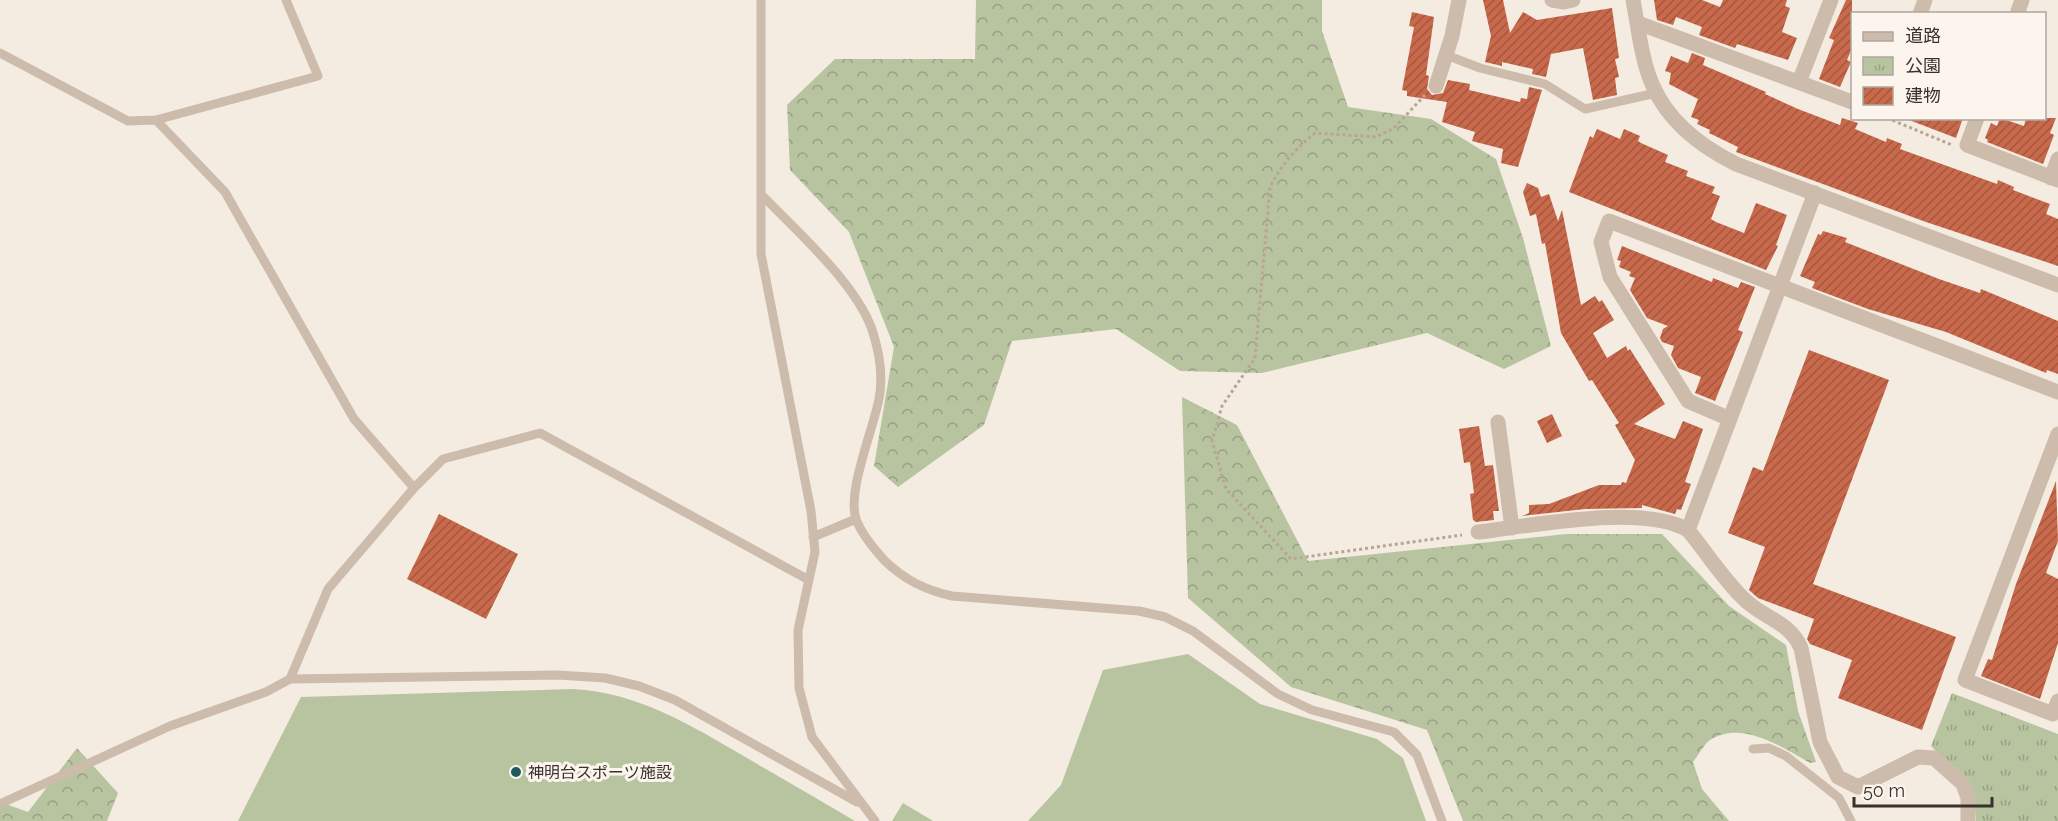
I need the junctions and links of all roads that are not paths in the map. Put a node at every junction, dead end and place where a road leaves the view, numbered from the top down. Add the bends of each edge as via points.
1 (286, 0) edge
2 (761, 0) edge
3 (1459, 0) edge
4 (1552, 0) edge
5 (1573, 0) edge
6 (1633, 0) edge
7 (1831, 0) edge
8 (1638, 23) junction
9 (0, 53) edge
10 (1446, 55) junction
11 (1799, 82) junction
12 (1436, 86) road end
13 (1656, 93) junction
14 (1851, 102) edge
15 (156, 120) junction
16 (1976, 120) edge
17 (2058, 159) edge
18 (2055, 179) edge
19 (1815, 193) junction
20 (762, 194) junction
21 (1781, 285) junction
22 (2058, 285) edge
23 (2058, 392) edge
24 (1730, 419) junction
25 (1498, 422) dead end
26 (2058, 434) edge
27 (414, 488) junction
28 (856, 519) junction
29 (1512, 528) junction
30 (1688, 531) junction
31 (1478, 532) road end
32 (813, 537) junction
33 (809, 580) junction
34 (290, 679) junction
35 (2058, 701) edge
36 (1753, 749) dead end
37 (0, 804) edge
38 (862, 804) junction
39 (875, 821) edge
40 (1442, 821) edge
41 (1851, 821) edge
42 (1968, 821) edge

1 - 15 lane via 318,76
2 - 20 lane
3 - 10 street
4 - 5 street
6 - 8 street
7 - 11 street
8 - 11 street
8 - 13 street
9 - 15 lane via 128,121
10 - 12 street
10 - 13 lane via 1545,84 1585,109
11 - 14 street
13 - 19 street via 1685,132 1712,152 1736,165
15 - 27 lane via 225,192 354,419
16 - 18 street via 1967,145
17 - 18 street
19 - 21 street
19 - 22 street
20 - 28 lane via 853,293 874,333 881,363 880,397 856,485
20 - 32 lane via 761,254
21 - 23 street
21 - 24 street
21 - 24 street via 1609,221 1601,242 1610,278 1688,401
24 - 30 street
25 - 29 street
26 - 35 street via 1965,680 2053,714
27 - 33 lane via 443,459 540,433
27 - 34 lane via 328,589
28 - 32 lane
28 - 40 lane via 877,553 898,574 927,591 1139,610 1165,617 1193,631 1278,694 1312,711 1394,732 1417,755
29 - 30 street via 1584,519 1652,519 1678,524
29 - 31 street
30 - 42 street via 1743,599 1786,626 1796,637 1820,742 1838,777 1858,787 1918,757 1934,758 1963,784 1968,798
32 - 33 lane via 815,552
33 - 38 lane via 798,630 799,687 812,737
34 - 37 lane via 266,692 170,726
34 - 38 lane via 558,675 628,683 675,700
36 - 41 lane via 1769,748 1786,756 1839,798
38 - 39 lane

